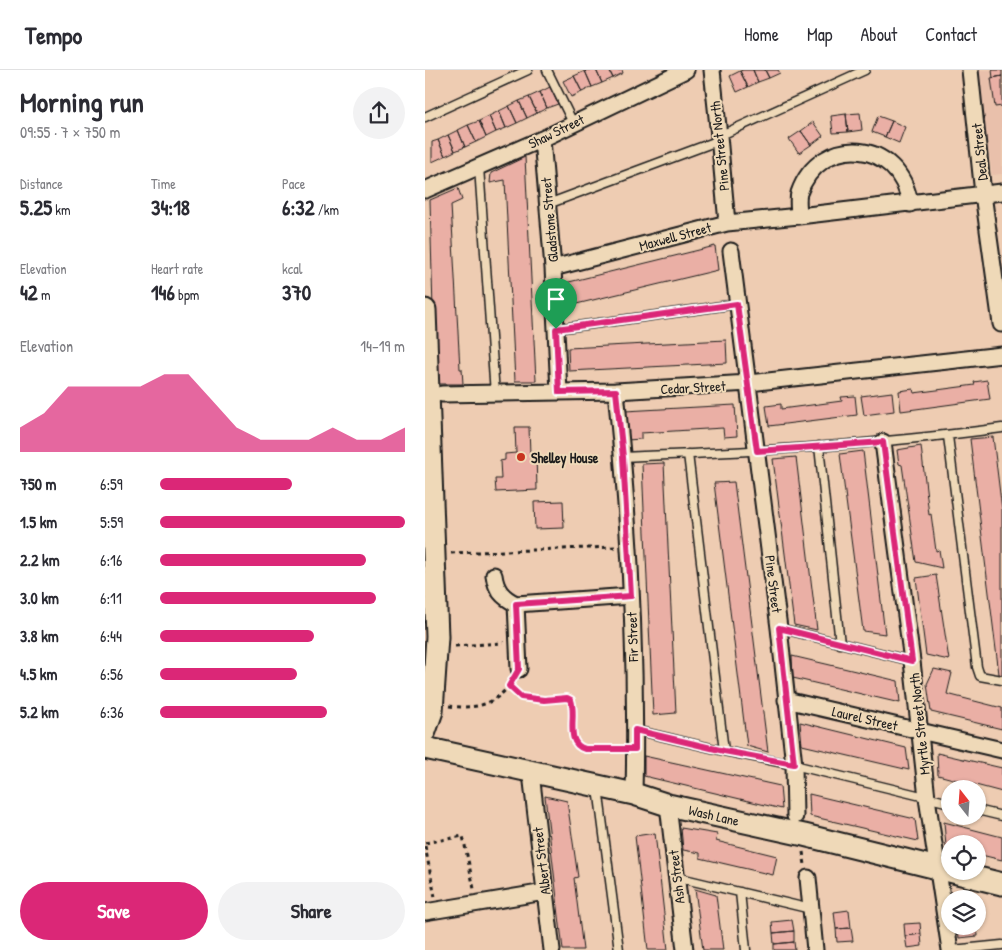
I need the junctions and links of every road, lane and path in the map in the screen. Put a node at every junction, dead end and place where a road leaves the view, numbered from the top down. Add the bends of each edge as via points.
1 (529, 70) edge
2 (547, 70) edge
3 (686, 70) edge
4 (711, 70) edge
5 (865, 70) edge
6 (970, 70) edge
7 (425, 117) edge
8 (573, 123) junction
9 (720, 138) junction
10 (542, 139) junction
11 (479, 167) junction
12 (425, 190) edge
13 (1002, 192) edge
14 (983, 194) junction
15 (548, 204) junction
16 (911, 204) junction
17 (799, 216) junction
18 (727, 223) junction
19 (731, 251) dead end
20 (553, 268) junction
21 (737, 304) junction
22 (425, 310) edge
23 (1001, 324) dead end
24 (556, 329) junction
25 (1002, 355) edge
26 (749, 383) junction
27 (616, 391) junction
28 (559, 392) junction
29 (443, 394) dead end
30 (495, 394) junction
31 (1002, 428) edge
32 (948, 436) junction
33 (883, 442) junction
34 (819, 446) junction
35 (757, 451) junction
36 (688, 454) junction
37 (623, 457) junction
38 (628, 546) junction
39 (435, 554) junction
40 (493, 575) dead end
41 (631, 596) junction
42 (516, 604) junction
43 (779, 628) junction
44 (517, 642) junction
45 (841, 644) junction
46 (437, 646) junction
47 (912, 661) junction
48 (519, 669) joint
49 (1002, 680) edge
50 (509, 686) junction
51 (786, 700) junction
52 (432, 705) junction
53 (635, 730) junction
54 (425, 731) edge
55 (920, 731) junction
56 (425, 748) edge
57 (635, 749) junction
58 (1002, 750) edge
59 (724, 751) junction
60 (794, 764) junction
61 (533, 772) junction
62 (597, 786) junction
63 (634, 794) junction
64 (927, 798) junction
65 (941, 801) edge
66 (667, 804) junction
67 (986, 812) edge
68 (795, 816) dead end
69 (1002, 816) edge
70 (425, 844) edge
71 (939, 870) junction
72 (676, 877) junction
73 (808, 878) dead end
74 (1002, 884) edge
75 (545, 892) junction
76 (740, 892) junction
77 (476, 902) junction
78 (811, 909) junction
79 (431, 911) edge
80 (1002, 945) edge
81 (552, 950) edge
82 (619, 950) edge
83 (685, 950) edge
84 (746, 950) edge
85 (815, 950) edge
86 (951, 950) edge

1 - 7 lane
2 - 8 lane
3 - 8 street, Shaw Street
4 - 9 street, Pine Street North
5 - 9 lane
6 - 14 street, Deal Street
8 - 10 street, Shaw Street
9 - 15 lane
9 - 18 street, Pine Street North
10 - 11 street, Shaw Street
10 - 15 street, Gladstone Street
11 - 12 street, Shaw Street
11 - 30 lane
13 - 14 street, Maxwell Street
14 - 16 street, Maxwell Street
14 - 23 street, Deal Street
15 - 20 street, Gladstone Street
16 - 17 street, Maxwell Street
16 - 17 street via 903,179 879,155 840,152 813,168 799,194
17 - 18 street, Maxwell Street
18 - 20 street, Maxwell Street
19 - 21 street
20 - 24 street, Gladstone Street
21 - 24 lane
21 - 26 street
22 - 39 main road
24 - 28 street, Gladstone Street
25 - 26 street, Cedar Street
26 - 27 street, Cedar Street
26 - 35 street, Pine Street
27 - 28 street, Cedar Street
27 - 37 street, Fir Street
28 - 30 street, Cedar Street
29 - 30 street, Cedar Street
31 - 32 lane
32 - 33 lane
32 - 49 lane via 977,667 980,676
33 - 34 lane
33 - 47 street, Myrtle Street North
34 - 35 lane
34 - 45 lane
35 - 36 lane
35 - 43 street, Pine Street
36 - 37 lane
36 - 59 lane
37 - 38 street, Fir Street
38 - 39 path
38 - 41 street, Fir Street
39 - 46 main road
40 - 42 street via 502,597
41 - 42 street
41 - 53 street, Fir Street
42 - 44 street
43 - 45 lane
43 - 51 street, Pine Street
44 - 46 path
44 - 48 street
45 - 47 lane
46 - 52 main road
47 - 55 street, Myrtle Street North
48 - 50 path
50 - 52 path via 494,701 483,705 461,708
50 - 57 path via 521,697 571,700 573,736 579,748
51 - 55 street, Laurel Street
51 - 60 street, Pine Street
52 - 54 main road
53 - 57 street, Fir Street
53 - 59 lane
55 - 58 street, Laurel Street
55 - 64 street, Myrtle Street North
56 - 61 main road, Wash Lane
57 - 63 street, Fir Street
59 - 60 lane
60 - 64 lane
60 - 68 street, Pine Street
61 - 62 main road, Wash Lane
61 - 75 street, Albert Street
62 - 63 main road, Wash Lane
62 - 82 lane
63 - 66 main road, Wash Lane
64 - 65 lane
64 - 71 street, Myrtle Street North
66 - 71 main road, Wash Lane
66 - 72 street, Ash Street
67 - 69 lane
70 - 77 path via 463,836
70 - 79 path
71 - 74 main road, Wash Lane
71 - 86 street, Myrtle Street North
72 - 76 lane
72 - 83 street, Ash Street
73 - 78 street
75 - 77 street
75 - 81 street, Albert Street
76 - 78 lane
76 - 84 lane
77 - 79 street
78 - 85 street
80 - 86 lane

